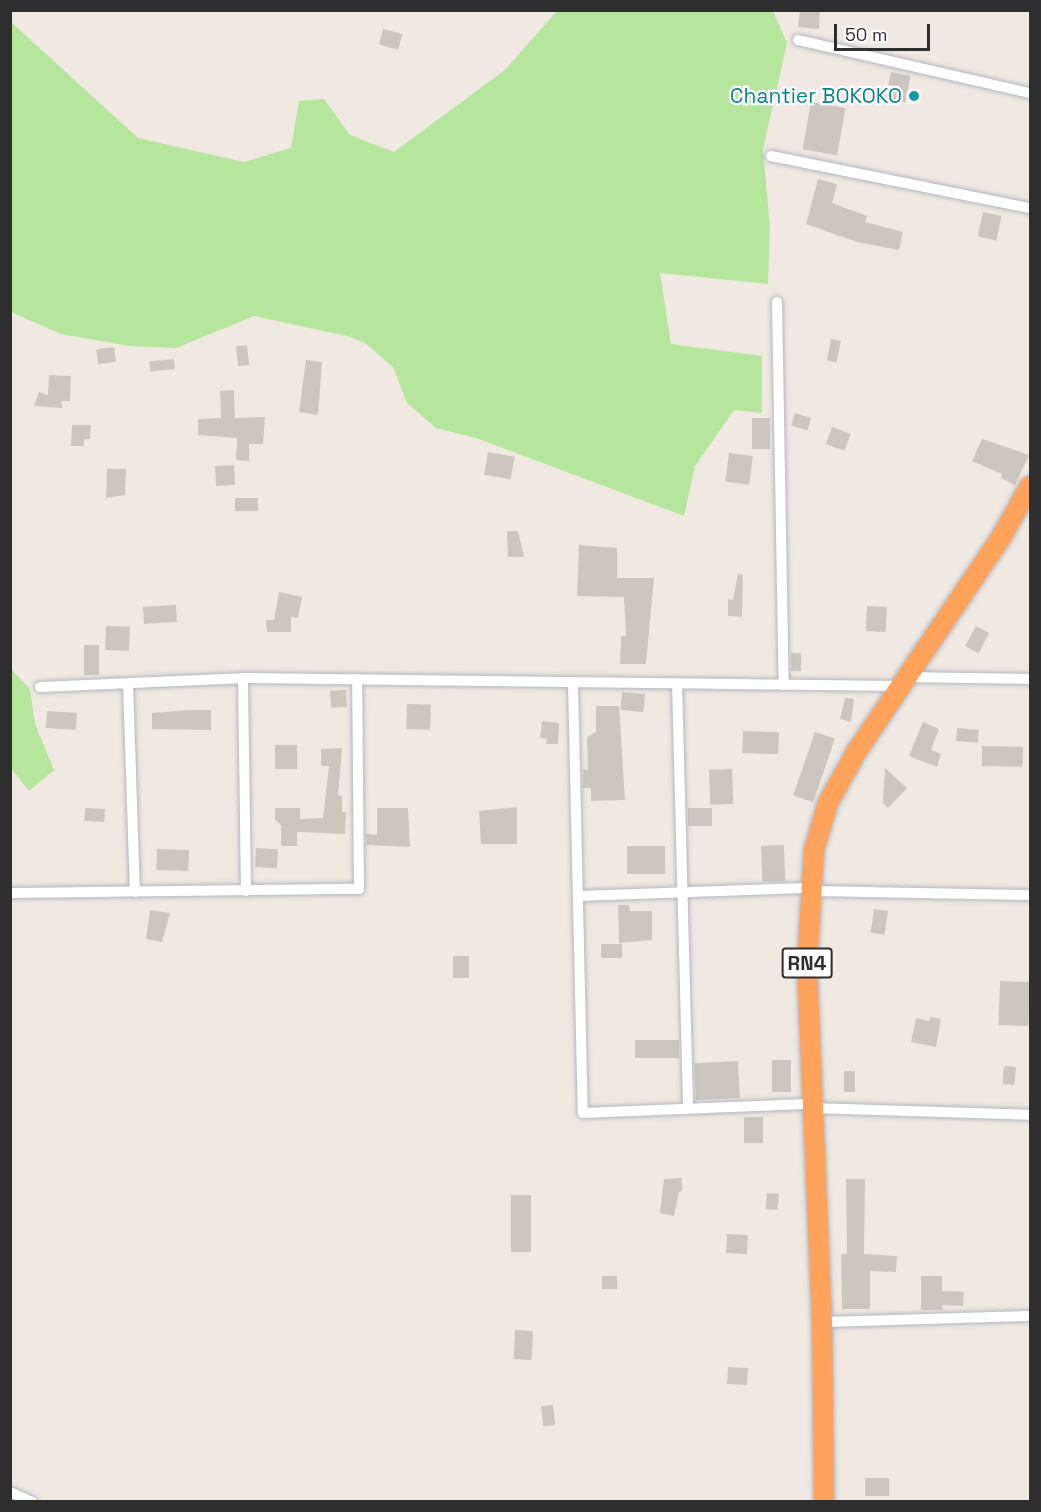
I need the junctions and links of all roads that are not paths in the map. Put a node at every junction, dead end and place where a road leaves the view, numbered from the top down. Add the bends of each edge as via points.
1 (798, 40) dead end
2 (1030, 93) edge
3 (771, 156) dead end
4 (1030, 208) edge
5 (777, 302) dead end
6 (1030, 486) edge
7 (243, 678) junction
8 (357, 679) junction
9 (1030, 679) edge
10 (573, 682) junction
11 (904, 682) junction
12 (128, 683) junction
13 (677, 683) junction
14 (784, 685) junction
15 (40, 687) dead end
16 (812, 890) junction
17 (246, 891) junction
18 (135, 892) junction
19 (683, 892) junction
20 (10, 893) edge
21 (1030, 895) edge
22 (578, 896) junction
23 (812, 1106) junction
24 (688, 1109) junction
25 (1030, 1115) edge
26 (1030, 1316) edge
27 (822, 1322) junction
28 (10, 1492) edge
29 (33, 1502) edge
30 (824, 1502) edge

1 - 2 street
3 - 4 street
5 - 14 street
6 - 11 highway, RN4 via 1002,536
7 - 8 street
7 - 12 street
7 - 17 street
8 - 10 street
8 - 17 street via 359,889
9 - 11 street
10 - 13 street
10 - 22 street
11 - 14 street
11 - 16 highway, RN4 via 828,803 814,850
12 - 15 street
12 - 18 street
13 - 14 street
13 - 19 street
16 - 19 street
16 - 21 street
16 - 23 highway, RN4 via 807,967
17 - 18 street
18 - 20 street
19 - 22 street
19 - 24 street
22 - 24 street via 583,1113
23 - 24 street
23 - 25 street
23 - 27 highway, RN4
26 - 27 street
27 - 30 highway, RN4
28 - 29 street

